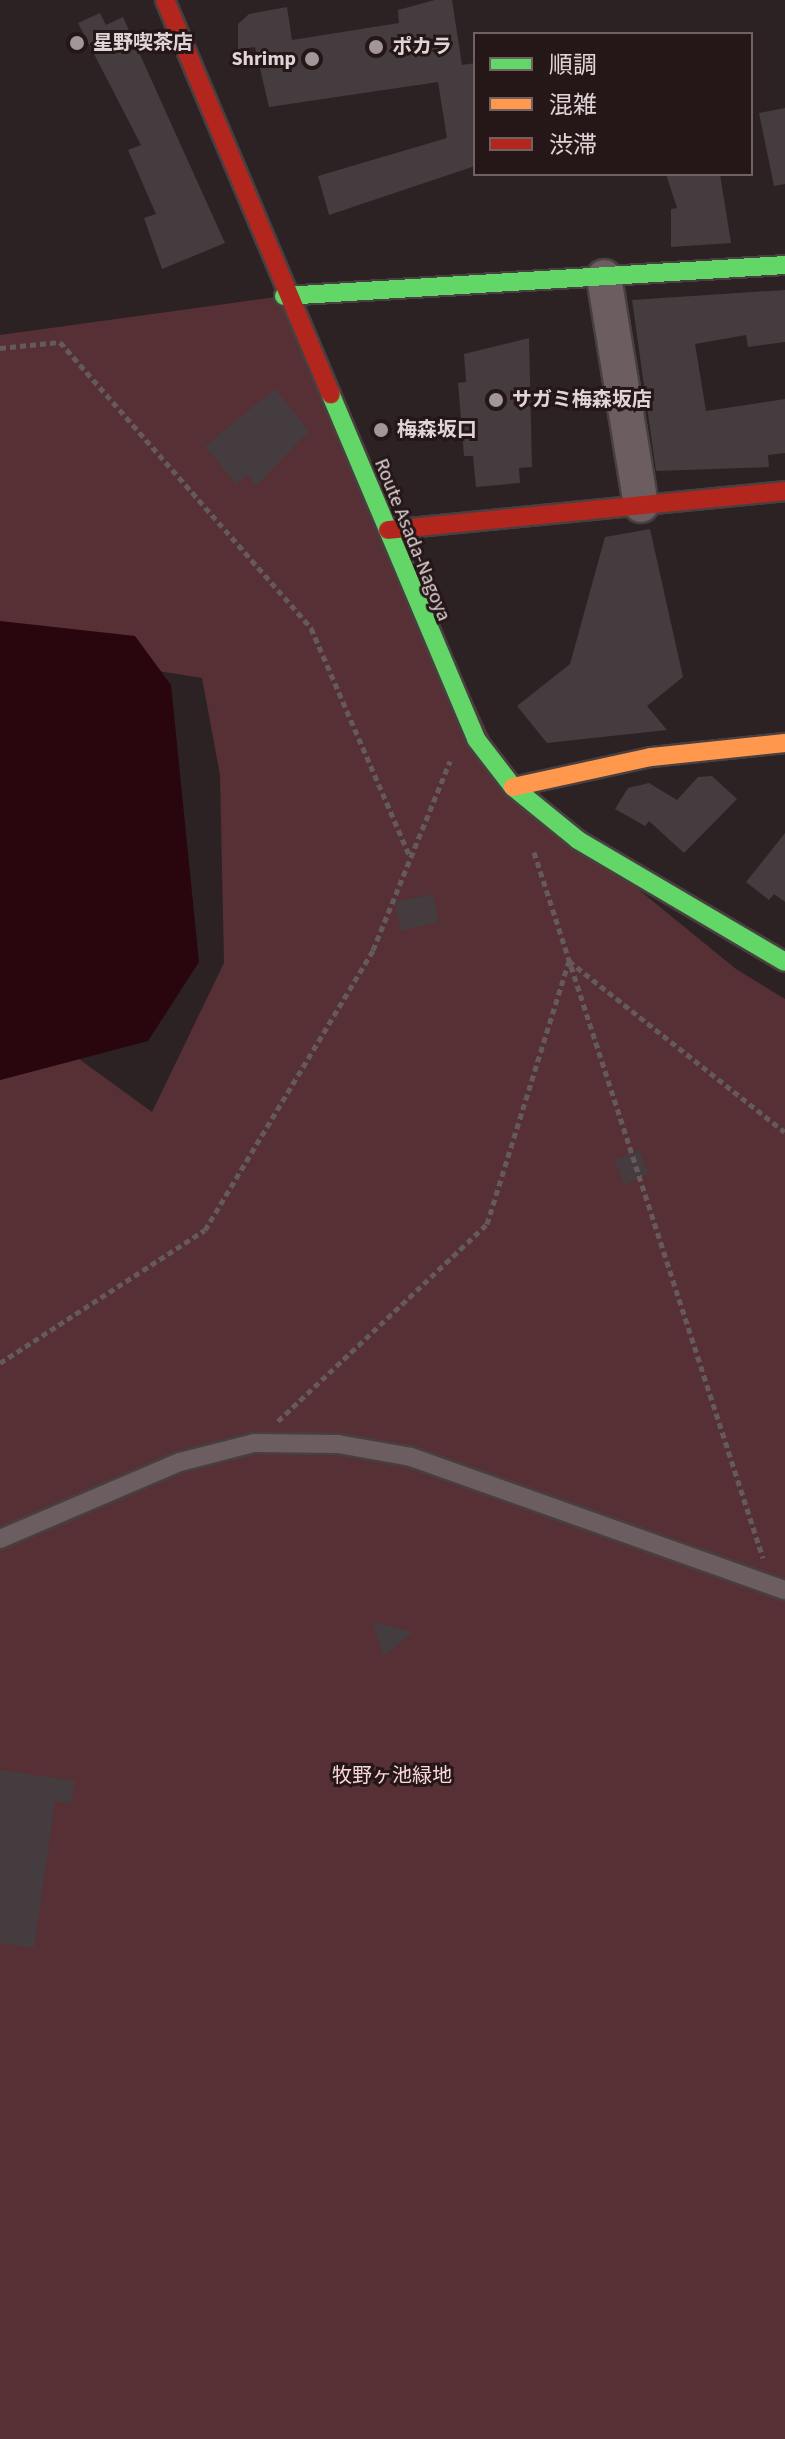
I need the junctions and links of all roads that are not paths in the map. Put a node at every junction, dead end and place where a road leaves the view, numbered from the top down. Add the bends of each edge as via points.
1 (165, 0) edge
2 (785, 265) edge
3 (604, 277) junction
4 (284, 296) junction
5 (785, 491) edge
6 (641, 505) junction
7 (388, 530) junction
8 (785, 743) edge
9 (513, 787) junction
10 (785, 962) edge
11 (0, 1539) edge
12 (778, 1588) edge

1 - 4 main road, Route Asada-Nagoya
2 - 3 main road
3 - 4 main road
3 - 6 street
4 - 7 main road, Route Asada-Nagoya
5 - 6 main road
6 - 7 main road
7 - 9 main road, Route Asada-Nagoya via 467,720
8 - 9 main road via 651,757
9 - 10 main road, Route Asada-Nagoya via 578,840
11 - 12 lane via 180,1462 254,1443 338,1444 411,1457

